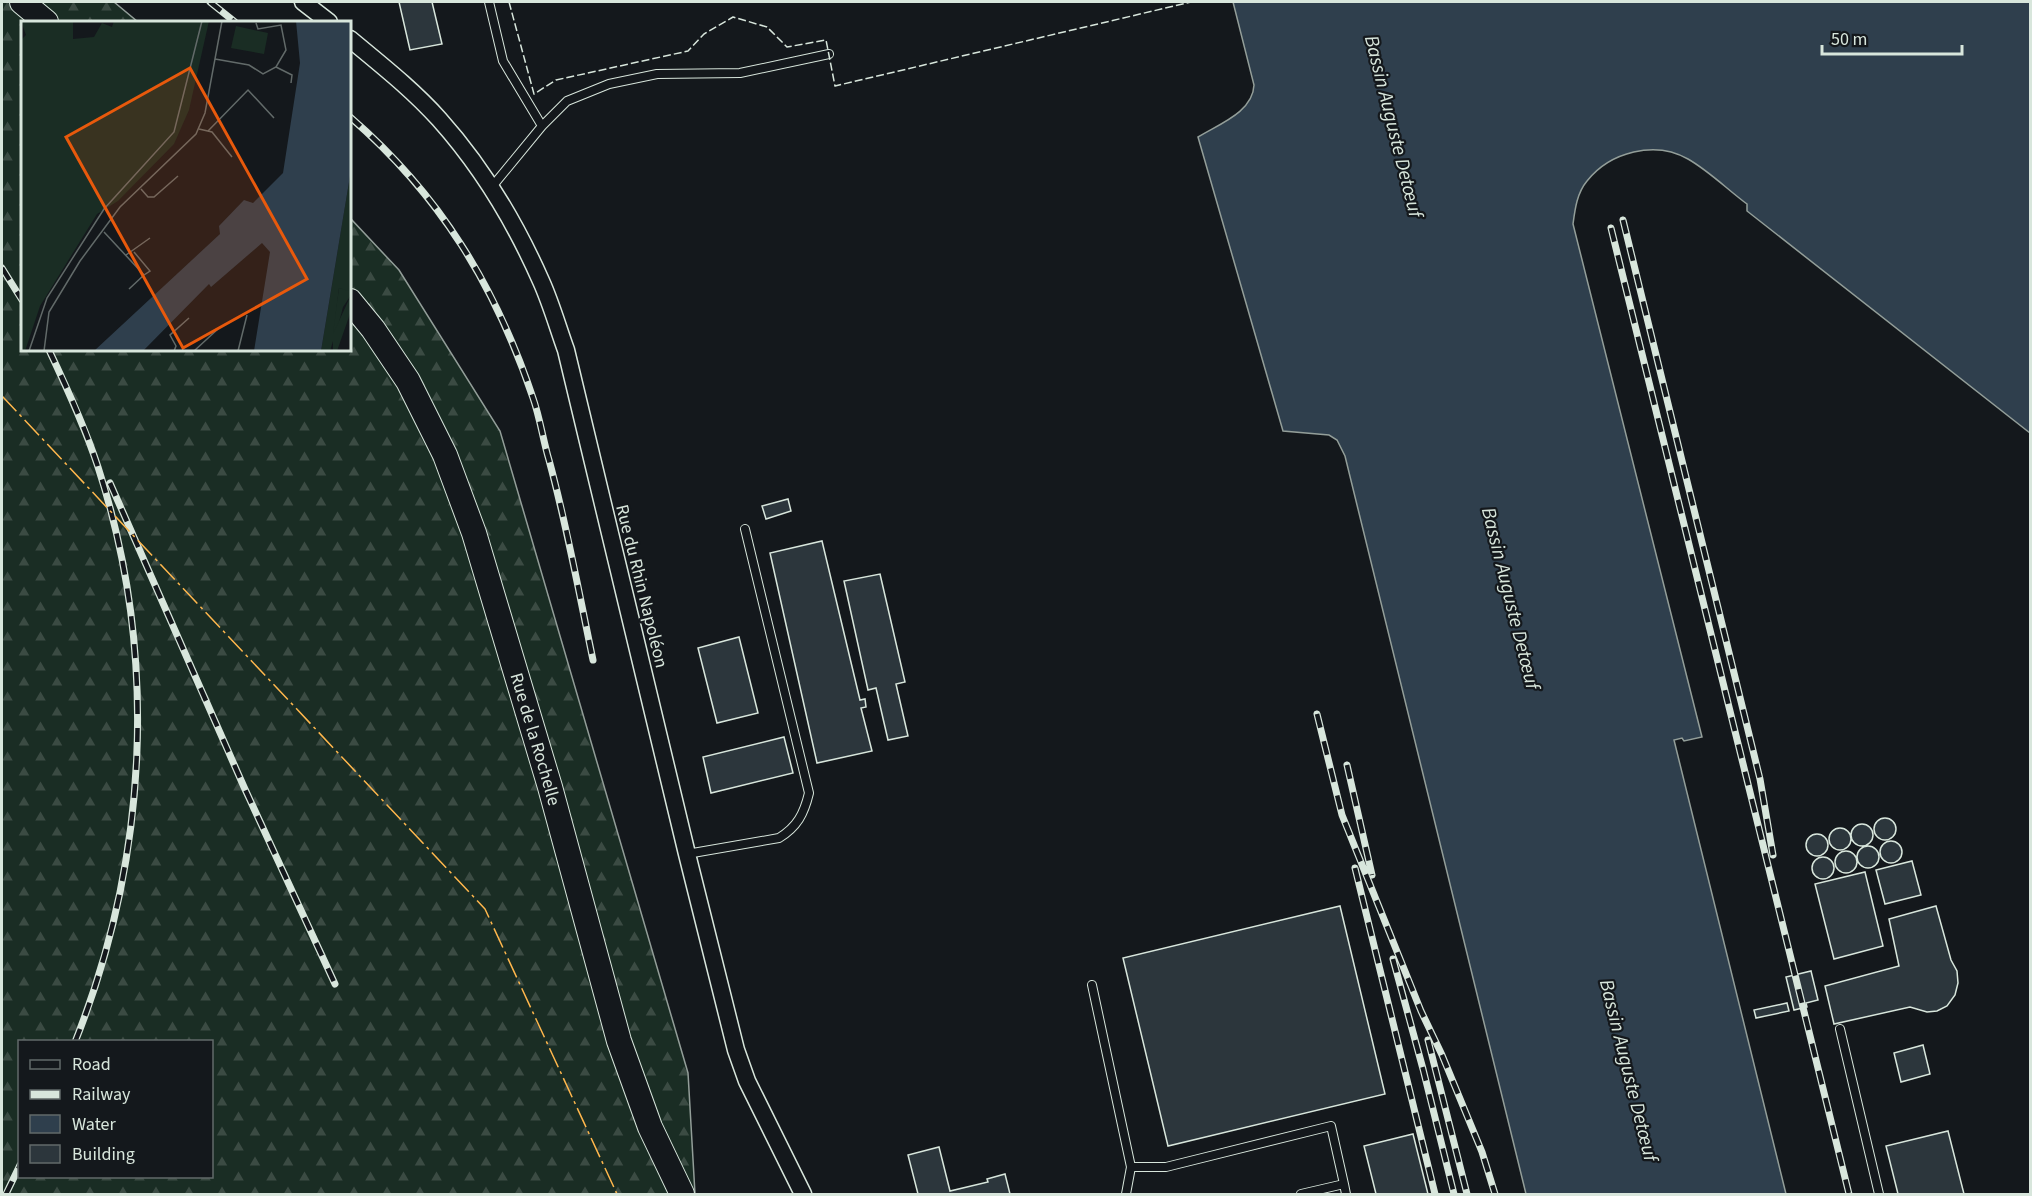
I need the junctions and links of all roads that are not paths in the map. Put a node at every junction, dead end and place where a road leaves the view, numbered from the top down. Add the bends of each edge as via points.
1 (22, 2) edge
2 (303, 2) edge
3 (489, 2) edge
4 (45, 21) edge
5 (328, 21) edge
6 (351, 40) edge
7 (829, 54) dead end
8 (542, 126) junction
9 (491, 188) junction
10 (351, 302) edge
11 (745, 529) dead end
12 (687, 854) junction
13 (1092, 984) dead end
14 (1840, 1029) dead end
15 (1131, 1167) junction
16 (1344, 1184) junction
17 (682, 1194) edge
18 (803, 1194) edge
19 (1126, 1194) edge
20 (1300, 1194) edge
21 (1346, 1194) edge
22 (1879, 1194) edge

1 - 4 main road
2 - 5 street
3 - 8 lane via 503,61
6 - 9 street, Rue du Rhin Napoléon via 438,117
7 - 8 lane via 741,73 657,74 609,84 567,100
8 - 9 lane
9 - 12 street, Rue du Rhin Napoléon via 512,220 542,283 566,350
10 - 17 main road, Rue de la Rochelle via 408,381 445,456 474,533 550,787 619,1041 650,1126
11 - 12 lane via 809,793 801,818 779,838
12 - 18 street, Rue du Rhin Napoléon via 736,1050 747,1081
13 - 15 lane
14 - 22 lane
15 - 16 lane via 1166,1167 1331,1126
15 - 19 lane
16 - 20 lane
16 - 21 lane

